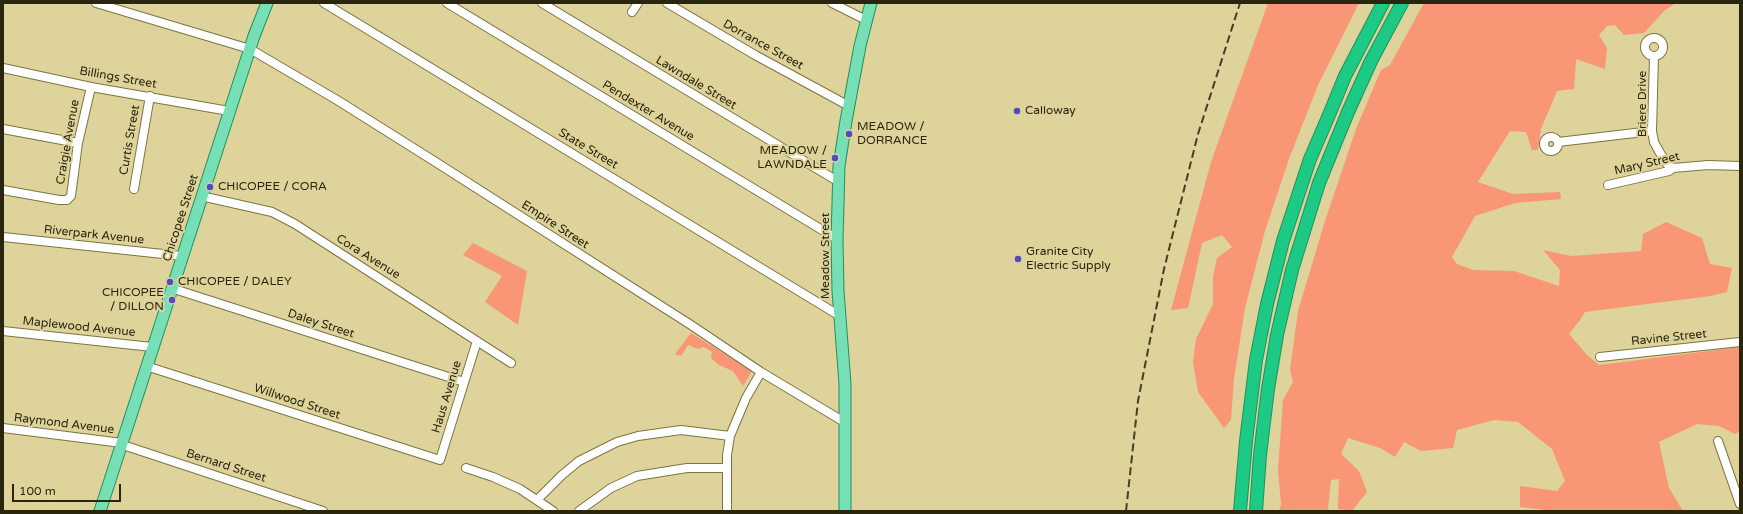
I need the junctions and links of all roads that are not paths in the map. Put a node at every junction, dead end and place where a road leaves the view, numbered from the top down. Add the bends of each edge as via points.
1 (96, 3) edge
2 (266, 3) edge
3 (324, 3) edge
4 (447, 3) edge
5 (542, 3) edge
6 (638, 3) edge
7 (667, 3) edge
8 (832, 3) edge
9 (871, 3) edge
10 (1383, 3) edge
11 (1402, 3) edge
12 (1407, 3) edge
13 (632, 12) dead end
14 (866, 20) junction
15 (1388, 28) junction
16 (250, 49) junction
17 (1654, 56) dead end
18 (3, 68) edge
19 (91, 87) junction
20 (150, 96) junction
21 (849, 106) junction
22 (229, 111) junction
23 (3, 129) edge
24 (1652, 131) junction
25 (1558, 142) dead end
26 (78, 143) junction
27 (1740, 166) edge
28 (1673, 168) junction
29 (839, 182) junction
30 (1608, 185) dead end
31 (134, 189) dead end
32 (3, 190) edge
33 (201, 196) junction
34 (3, 237) edge
35 (837, 239) junction
36 (182, 256) junction
37 (171, 288) junction
38 (840, 316) junction
39 (3, 331) edge
40 (477, 341) junction
41 (1740, 342) edge
42 (152, 347) junction
43 (1600, 357) dead end
44 (511, 363) dead end
45 (146, 366) junction
46 (761, 372) junction
47 (464, 382) junction
48 (846, 423) junction
49 (3, 428) edge
50 (730, 436) junction
51 (1718, 441) dead end
52 (122, 443) junction
53 (440, 460) joint
54 (466, 468) dead end
55 (726, 468) junction
56 (537, 500) junction
57 (1740, 504) edge
58 (100, 511) edge
59 (323, 511) edge
60 (552, 511) edge
61 (579, 511) edge
62 (727, 511) edge
63 (845, 511) edge
64 (1240, 511) edge
65 (1256, 511) edge

1 - 16 street, Empire Street
2 - 16 main road, Chicopee Street
3 - 38 street, State Street
4 - 35 street, Pendexter Avenue
5 - 29 street, Lawndale Street
6 - 13 street
7 - 21 street, Dorrance Street
8 - 14 street
9 - 14 main road, Meadow Street
10 - 64 highway via 1345,76 1310,159 1279,255 1266,304 1256,360
11 - 15 highway
12 - 15 highway
14 - 21 main road, Meadow Street
15 - 65 highway via 1348,112 1319,183 1292,270 1268,389
16 - 22 main road, Chicopee Street
16 - 46 street, Empire Street via 434,161
17 - 24 street, Briere Drive
18 - 19 street, Billings Street
19 - 20 street, Billings Street
19 - 26 street, Craigie Avenue
20 - 22 street, Billings Street
20 - 31 street, Curtis Street
21 - 29 main road, Meadow Street
22 - 33 main road, Chicopee Street
23 - 26 street
24 - 25 street
24 - 28 street, Briere Drive via 1660,153
26 - 32 street, Craigie Avenue via 71,196 67,200
27 - 28 street, Mary Street
28 - 30 street, Mary Street
29 - 35 main road, Meadow Street
33 - 36 main road, Chicopee Street
33 - 40 street, Cora Avenue via 272,212
34 - 36 street, Riverpark Avenue
35 - 38 main road, Meadow Street
36 - 37 main road, Chicopee Street
37 - 42 main road, Chicopee Street
37 - 47 street, Daley Street
38 - 48 main road, Meadow Street
39 - 42 street, Maplewood Avenue
40 - 44 street, Cora Avenue
40 - 47 street, Haus Avenue
41 - 43 street, Ravine Street
42 - 45 main road, Chicopee Street
45 - 52 main road, Chicopee Street
45 - 53 street, Willwood Street
46 - 48 street, Empire Street
46 - 50 street via 746,398
47 - 53 street, Haus Avenue
48 - 63 main road, Meadow Street
49 - 52 street, Raymond Avenue
50 - 55 street
50 - 56 street via 681,430 638,436 617,442 579,461
51 - 57 street
52 - 58 main road, Chicopee Street
52 - 59 street, Bernard Street via 133,449
54 - 56 street via 494,476
55 - 61 street via 687,468 637,476 611,488
55 - 62 street
56 - 60 street

